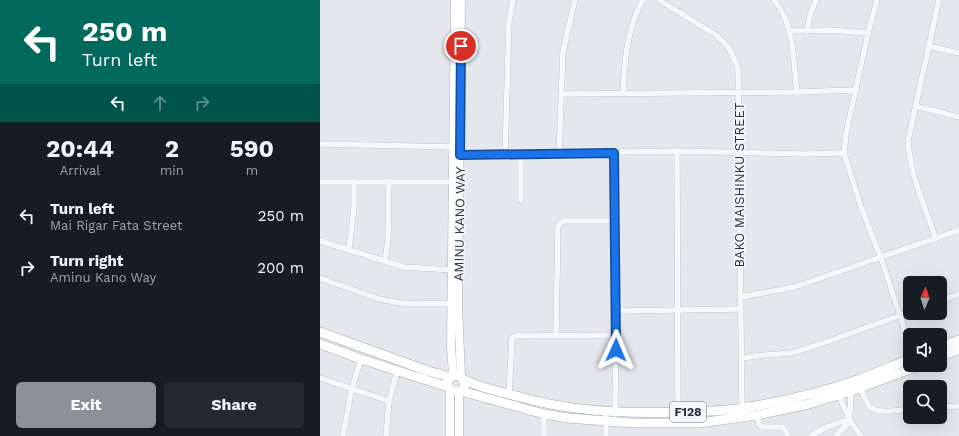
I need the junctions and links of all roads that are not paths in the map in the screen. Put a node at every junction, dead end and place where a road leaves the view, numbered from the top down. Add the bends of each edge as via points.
1 (455, 0) edge
2 (461, 0) edge
3 (513, 0) edge
4 (575, 0) edge
5 (643, 0) edge
6 (659, 0) edge
7 (774, 0) edge
8 (816, 0) edge
9 (877, 0) edge
10 (939, 0) edge
11 (789, 31) junction
12 (807, 31) junction
13 (868, 33) junction
14 (928, 46) junction
15 (959, 53) edge
16 (856, 90) junction
17 (738, 92) junction
18 (796, 92) junction
19 (623, 93) junction
20 (561, 94) junction
21 (915, 106) junction
22 (959, 117) edge
23 (457, 132) junction
24 (320, 144) edge
25 (454, 147) junction
26 (677, 151) junction
27 (738, 152) junction
28 (614, 153) junction
29 (844, 153) junction
30 (521, 154) junction
31 (559, 154) junction
32 (460, 155) junction
33 (505, 155) junction
34 (390, 181) junction
35 (320, 182) edge
36 (354, 182) junction
37 (453, 182) junction
38 (522, 200) dead end
39 (614, 221) junction
40 (456, 228) junction
41 (959, 230) edge
42 (936, 239) junction
43 (320, 241) edge
44 (349, 250) junction
45 (881, 258) junction
46 (385, 262) junction
47 (453, 270) junction
48 (320, 278) edge
49 (959, 294) edge
50 (740, 297) junction
51 (947, 298) edge
52 (452, 304) junction
53 (740, 309) junction
54 (616, 311) junction
55 (678, 311) junction
56 (903, 315) edge
57 (900, 316) junction
58 (904, 328) edge
59 (320, 332) edge
60 (556, 335) junction
61 (616, 335) junction
62 (959, 340) edge
63 (320, 344) edge
64 (947, 344) edge
65 (959, 349) edge
66 (947, 354) edge
67 (741, 358) junction
68 (361, 359) junction
69 (903, 362) edge
70 (397, 371) junction
71 (903, 372) edge
72 (457, 377) junction
73 (320, 378) edge
74 (352, 388) junction
75 (449, 388) junction
76 (860, 388) junction
77 (460, 391) junction
78 (851, 391) junction
79 (509, 394) junction
80 (839, 395) junction
81 (389, 401) junction
82 (959, 406) edge
83 (947, 407) edge
84 (742, 409) junction
85 (903, 409) edge
86 (611, 412) junction
87 (678, 412) junction
88 (544, 414) junction
89 (758, 415) junction
90 (849, 419) junction
91 (611, 422) junction
92 (343, 436) edge
93 (386, 436) edge
94 (450, 436) edge
95 (459, 436) edge
96 (544, 436) edge
97 (606, 436) edge
98 (788, 436) edge
99 (811, 436) edge
100 (836, 436) edge
101 (861, 436) edge

1 - 23 main road, AMINU KANO WAY
2 - 23 main road, AMINU KANO WAY
3 - 33 street via 509,21
4 - 20 street via 564,52
5 - 19 street via 635,15 625,54
6 - 17 street, BAKO MAISHINKU STREET via 716,35 729,48 738,68
7 - 11 street
8 - 12 street
9 - 13 street
10 - 14 street
11 - 12 street
11 - 18 street
12 - 13 street
13 - 16 street
14 - 15 street
14 - 21 street
16 - 18 street
16 - 29 street
17 - 18 street
17 - 19 street
17 - 27 street, BAKO MAISHINKU STREET
19 - 20 street
20 - 31 street
21 - 22 street
21 - 42 street via 908,141 909,157
23 - 25 main road, AMINU KANO WAY
23 - 32 main road, AMINU KANO WAY
24 - 25 street
25 - 37 main road, AMINU KANO WAY
26 - 27 street
26 - 28 street
26 - 55 street
27 - 29 street
27 - 50 street, BAKO MAISHINKU STREET
28 - 31 street
28 - 39 street
29 - 45 street
30 - 31 street
30 - 33 street
30 - 38 street
32 - 33 street
32 - 40 main road, AMINU KANO WAY
34 - 36 street
34 - 37 street
34 - 46 street
35 - 36 street
36 - 44 street
37 - 40 main road, AMINU KANO WAY
39 - 54 street
39 - 60 street via 560,223
40 - 47 main road, AMINU KANO WAY
40 - 72 main road, AMINU KANO WAY
41 - 42 street
42 - 45 street
43 - 44 street
44 - 46 street
45 - 50 street via 795,287
45 - 57 street
46 - 47 street via 404,267
47 - 52 main road, AMINU KANO WAY
48 - 52 street via 379,299 401,303
49 - 51 street
50 - 53 street, BAKO MAISHINKU STREET
52 - 72 main road, AMINU KANO WAY via 451,346
53 - 55 street
53 - 67 street, BAKO MAISHINKU STREET
54 - 55 street
54 - 61 street
55 - 87 street
56 - 57 street
57 - 58 street
57 - 67 street via 792,353
59 - 72 main road, F128 via 428,371
60 - 61 street
60 - 79 street via 512,338
61 - 86 street
62 - 64 main road
63 - 68 main road, F128
65 - 66 main road
67 - 84 street, BAKO MAISHINKU STREET
68 - 70 main road, F128
68 - 74 street
69 - 84 main road, F128 via 821,391
70 - 75 main road, F128
70 - 81 street
71 - 76 main road, F128
72 - 75 main road via 448,382
72 - 77 main road via 464,386
72 - 79 main road, F128 via 478,387
73 - 74 street
74 - 81 street
74 - 92 street
75 - 77 main road, F128 via 454,392
75 - 94 main road
76 - 78 main road, F128
76 - 85 street via 871,408 880,411
77 - 88 main road, F128
77 - 95 main road
78 - 80 main road, F128
78 - 90 street
79 - 86 main road, F128 via 572,408
80 - 89 main road, F128
80 - 90 street
81 - 93 street
82 - 83 street
84 - 87 main road, F128
86 - 87 main road, F128
86 - 91 street
86 - 91 street
88 - 91 main road, F128
88 - 96 street
89 - 91 main road, F128 via 699,423
89 - 98 street via 761,427 782,427
90 - 99 street
90 - 100 street
90 - 101 street
91 - 97 street

